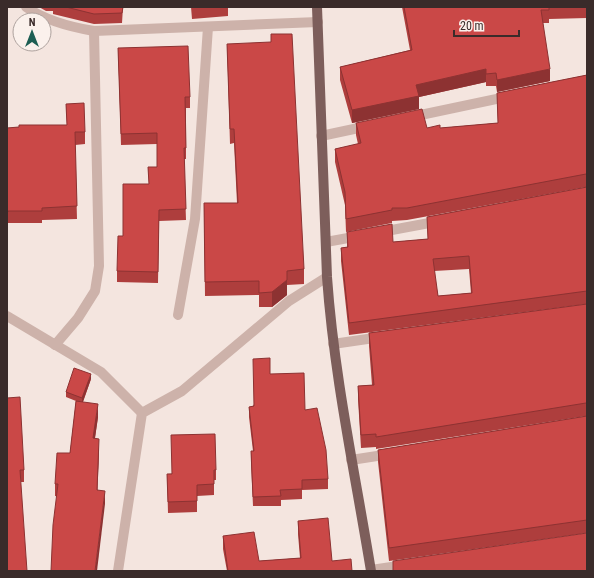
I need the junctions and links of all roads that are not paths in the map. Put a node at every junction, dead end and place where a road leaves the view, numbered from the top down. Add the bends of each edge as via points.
1 (26, 7) edge
2 (317, 7) edge
3 (318, 22) junction
4 (208, 26) junction
5 (94, 30) junction
6 (519, 94) edge
7 (397, 120) edge
8 (382, 123) edge
9 (321, 136) junction
10 (447, 220) edge
11 (326, 242) junction
12 (327, 277) junction
13 (178, 315) dead end
14 (7, 316) edge
15 (395, 336) edge
16 (333, 344) junction
17 (55, 345) junction
18 (142, 413) junction
19 (398, 453) edge
20 (351, 460) junction
21 (417, 564) edge
22 (118, 571) edge
23 (371, 571) edge

1 - 5 street via 36,14 70,27
2 - 3 main road
3 - 4 street
3 - 9 main road
4 - 5 street
4 - 13 street via 195,219
5 - 17 street via 98,266 95,291 78,318
6 - 7 street
8 - 9 street
9 - 11 main road
10 - 11 street
11 - 12 main road
12 - 16 main road
12 - 18 street via 289,301 182,391
14 - 17 street
15 - 16 street
16 - 20 main road
17 - 18 street via 101,372
18 - 22 street
19 - 20 street
20 - 23 main road
21 - 23 street

